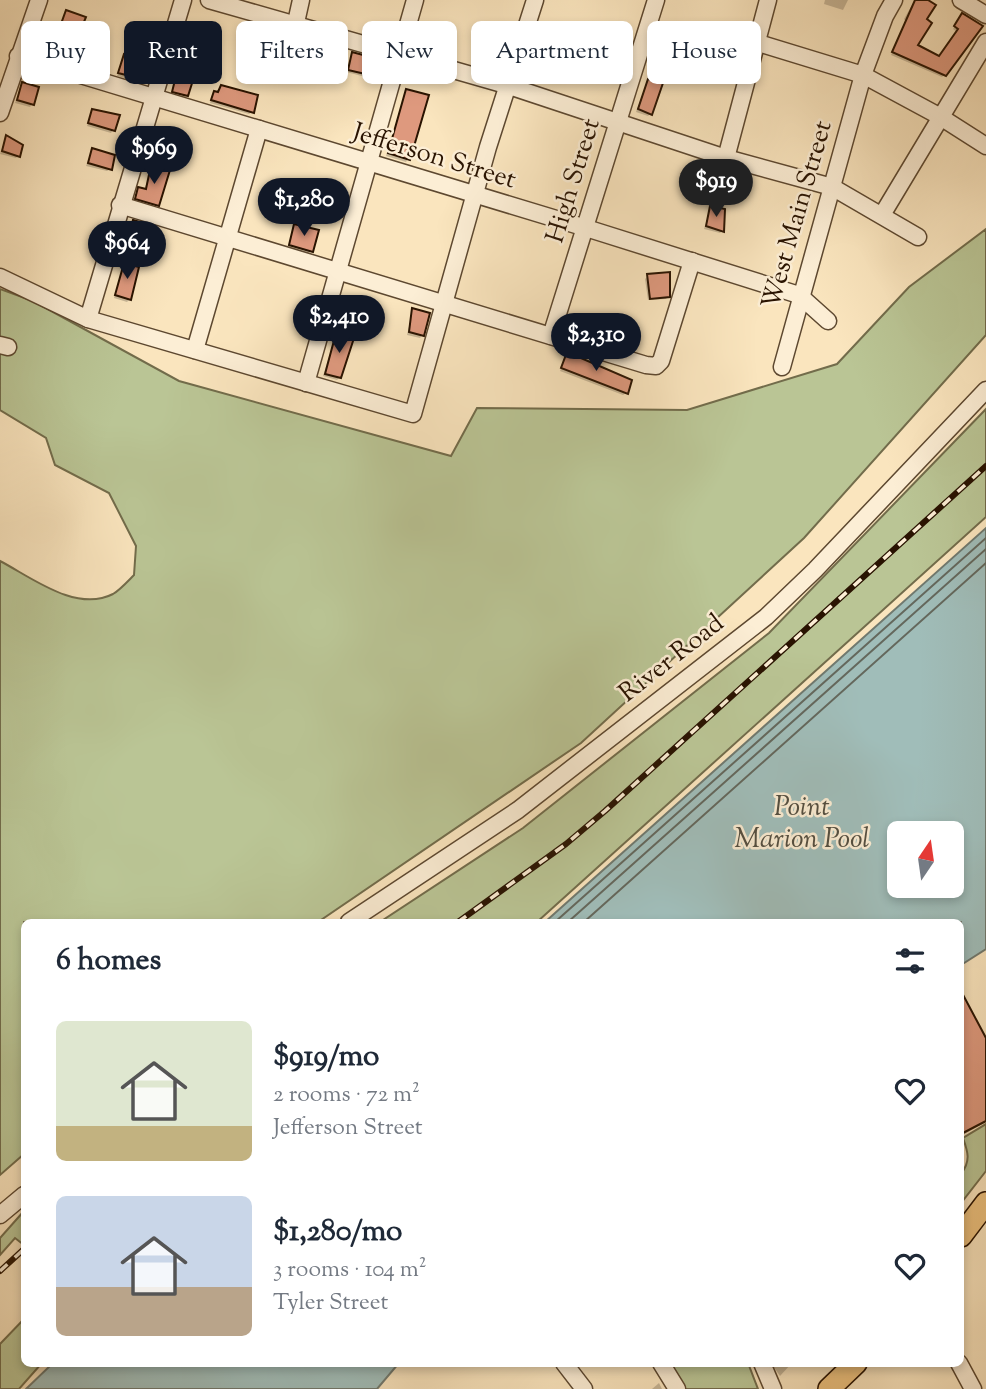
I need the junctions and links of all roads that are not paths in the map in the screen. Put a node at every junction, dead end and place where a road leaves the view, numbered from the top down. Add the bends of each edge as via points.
1 (39, 0) edge
2 (183, 0) edge
3 (209, 0) edge
4 (301, 0) edge
5 (415, 0) edge
6 (534, 0) edge
7 (656, 0) edge
8 (768, 0) edge
9 (894, 0) edge
10 (961, 0) edge
11 (986, 15) edge
12 (276, 21) edge
13 (296, 21) edge
14 (409, 21) edge
15 (761, 23) edge
16 (986, 42) edge
17 (761, 45) edge
18 (18, 56) junction
19 (457, 71) edge
20 (863, 75) junction
21 (6, 77) edge
22 (390, 84) edge
23 (745, 84) edge
24 (506, 85) junction
25 (152, 99) junction
26 (0, 113) edge
27 (939, 116) junction
28 (618, 121) junction
29 (259, 128) junction
30 (986, 146) edge
31 (726, 158) junction
32 (367, 162) junction
33 (832, 187) junction
34 (474, 195) junction
35 (120, 205) junction
36 (882, 215) junction
37 (586, 228) junction
38 (226, 237) junction
39 (918, 237) dead end
40 (692, 261) junction
41 (339, 273) junction
42 (0, 277) edge
43 (799, 295) junction
44 (445, 304) junction
45 (88, 319) junction
46 (828, 321) dead end
47 (551, 336) junction
48 (195, 350) junction
49 (782, 367) dead end
50 (306, 383) junction
51 (986, 390) edge
52 (354, 919) edge
53 (21, 1198) edge
54 (986, 1203) edge
55 (0, 1215) edge
56 (964, 1232) edge
57 (567, 1367) edge
58 (663, 1367) edge
59 (764, 1367) edge
60 (852, 1367) edge
61 (961, 1367) edge
62 (584, 1389) edge
63 (677, 1389) edge
64 (773, 1389) edge
65 (829, 1389) edge
66 (973, 1389) edge

1 - 18 street
2 - 25 street
3 - 12 street
4 - 13 street
5 - 14 street
6 - 24 street
7 - 28 street, High Street
8 - 15 street
9 - 20 street, West Main Street
10 - 11 street
16 - 27 street
17 - 20 street
18 - 21 street
18 - 25 street, Jefferson Street
19 - 24 street
20 - 27 street
20 - 33 street, West Main Street
21 - 26 street
22 - 32 street
23 - 31 street
24 - 28 street
24 - 34 street
25 - 29 street, Jefferson Street
25 - 35 street
27 - 30 street
27 - 36 street
28 - 31 street
28 - 37 street, High Street
29 - 32 street, Jefferson Street
29 - 38 street
31 - 33 street
32 - 34 street, Jefferson Street
32 - 41 street
33 - 36 street
33 - 43 street, West Main Street
34 - 37 street, Jefferson Street
34 - 44 street
35 - 38 street
35 - 45 street
36 - 39 street
37 - 40 street, Jefferson Street
37 - 47 street, High Street
38 - 41 street
38 - 48 street
40 - 43 street, Jefferson Street
40 - 47 street via 669,344 656,366
41 - 44 street
41 - 50 street
42 - 45 street
43 - 46 street, Jefferson Street
43 - 49 street, West Main Street
44 - 47 street
44 - 50 street via 413,414
45 - 48 street
48 - 50 street
51 - 52 street, River Road via 766,617 519,810
53 - 55 street
54 - 56 main road
57 - 62 street
58 - 63 street
59 - 64 street
60 - 65 main road
61 - 66 street

